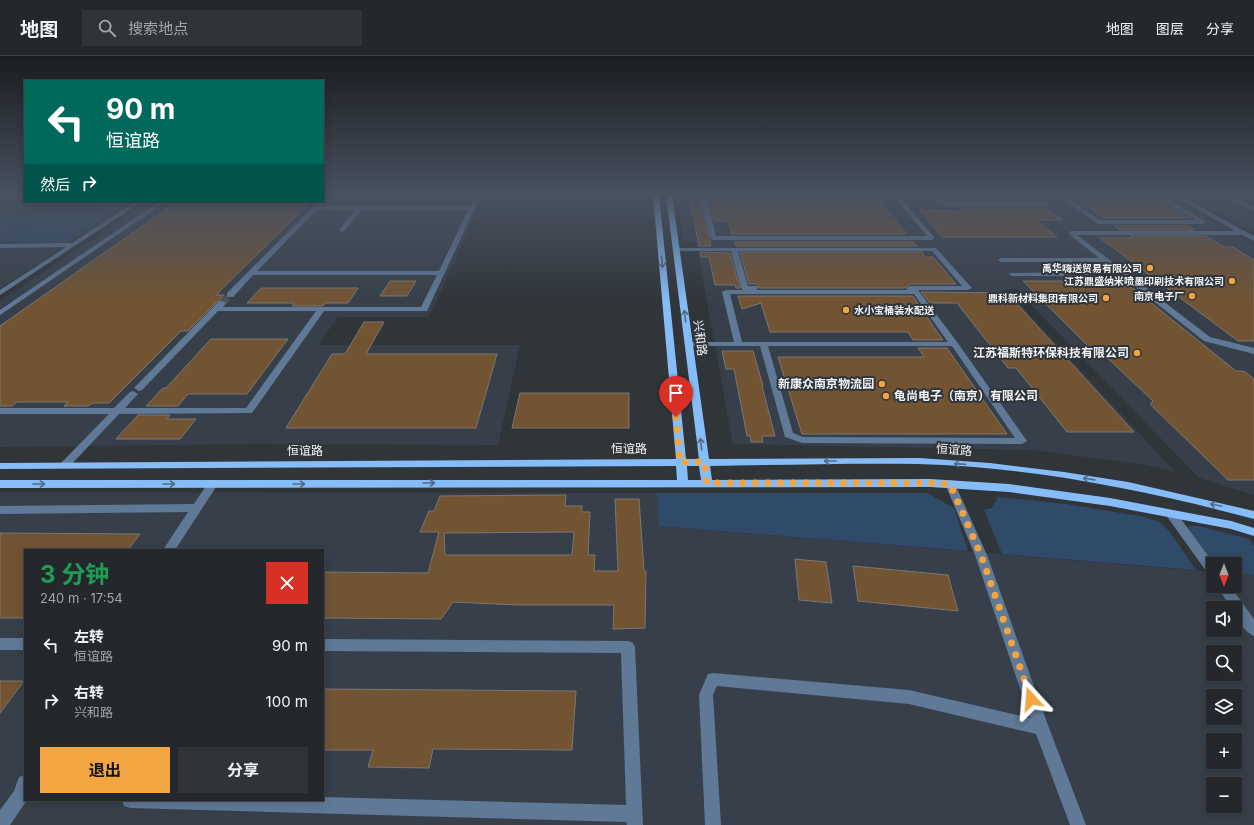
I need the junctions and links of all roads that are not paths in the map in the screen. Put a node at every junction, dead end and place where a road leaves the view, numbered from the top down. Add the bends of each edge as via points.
1 (94, 231) edge
2 (120, 231) edge
3 (293, 231) edge
4 (461, 231) edge
5 (659, 231) edge
6 (674, 231) edge
7 (711, 231) edge
8 (926, 231) edge
9 (1238, 231) edge
10 (1242, 233) junction
11 (1254, 239) edge
12 (72, 245) junction
13 (4, 246) edge
14 (676, 249) junction
15 (734, 249) junction
16 (0, 250) edge
17 (1001, 260) dead end
18 (1069, 260) junction
19 (1106, 260) junction
20 (251, 273) junction
21 (441, 273) junction
22 (1012, 274) dead end
23 (0, 293) edge
24 (230, 295) tunnel mouth
25 (322, 309) junction
26 (0, 313) edge
27 (688, 344) junction
28 (739, 344) junction
29 (763, 344) junction
30 (954, 344) junction
31 (1254, 351) edge
32 (0, 411) edge
33 (116, 411) junction
34 (680, 462) junction
35 (704, 462) junction
36 (0, 466) edge
37 (64, 466) junction
38 (683, 483) junction
39 (707, 483) junction
40 (0, 484) edge
41 (213, 484) junction
42 (950, 484) junction
43 (197, 508) junction
44 (0, 510) edge
45 (1172, 514) junction
46 (1254, 515) edge
47 (1254, 532) edge
48 (170, 549) edge
49 (1206, 562) edge
50 (1228, 593) edge
51 (1254, 630) edge
52 (0, 644) edge
53 (24, 644) edge
54 (324, 645) edge
55 (1041, 728) junction
56 (23, 792) edge
57 (157, 801) edge
58 (635, 819) edge
59 (0, 825) edge
60 (713, 825) edge
61 (1078, 825) edge

1 - 12 street
2 - 26 street
3 - 20 street
4 - 21 street
5 -> 34 main road
6 - 14 main road, 兴和路
7 - 8 street via 713,238 932,238
9 - 10 street
10 - 11 street
10 - 19 street via 1071,233
12 - 13 street
12 - 23 street
13 - 16 street
14 - 15 street
27 -> 14 main road, 兴和路
15 - 15 street via 934,249 968,288 745,288
17 - 18 street
18 - 19 street
18 - 22 street via 1086,274
19 - 31 street via 1207,339
20 - 21 street
20 - 24 street
21 - 25 street via 424,309
25 - 33 street via 219,306
25 - 33 street via 249,411
27 - 28 street
35 -> 27 main road, 兴和路
28 - 29 street
28 - 30 street via 726,292 916,292
29 - 30 street
29 - 30 street via 789,435 802,440 1022,441
32 - 33 street
33 - 37 street
34 - 35 main road, 恒谊路
34 - 37 main road, 恒谊路
34 - 38 main road
35 - 39 main road, 兴和路
46 -> 35 main road, 恒谊路 via 1098,480 1001,467 918,461
36 - 37 main road, 恒谊路
38 - 39 main road
41 -> 38 main road
39 - 42 main road
40 -> 41 main road
41 - 43 street
42 - 45 main road via 1017,489
42 - 55 street via 981,555
43 - 44 street
43 - 48 street
45 - 47 main road
45 - 49 street
50 - 51 street
52 - 53 street
54 - 58 street via 628,647
55 - 60 street via 909,697 713,679 706,695
55 - 61 street
56 - 59 street
57 - 58 street

